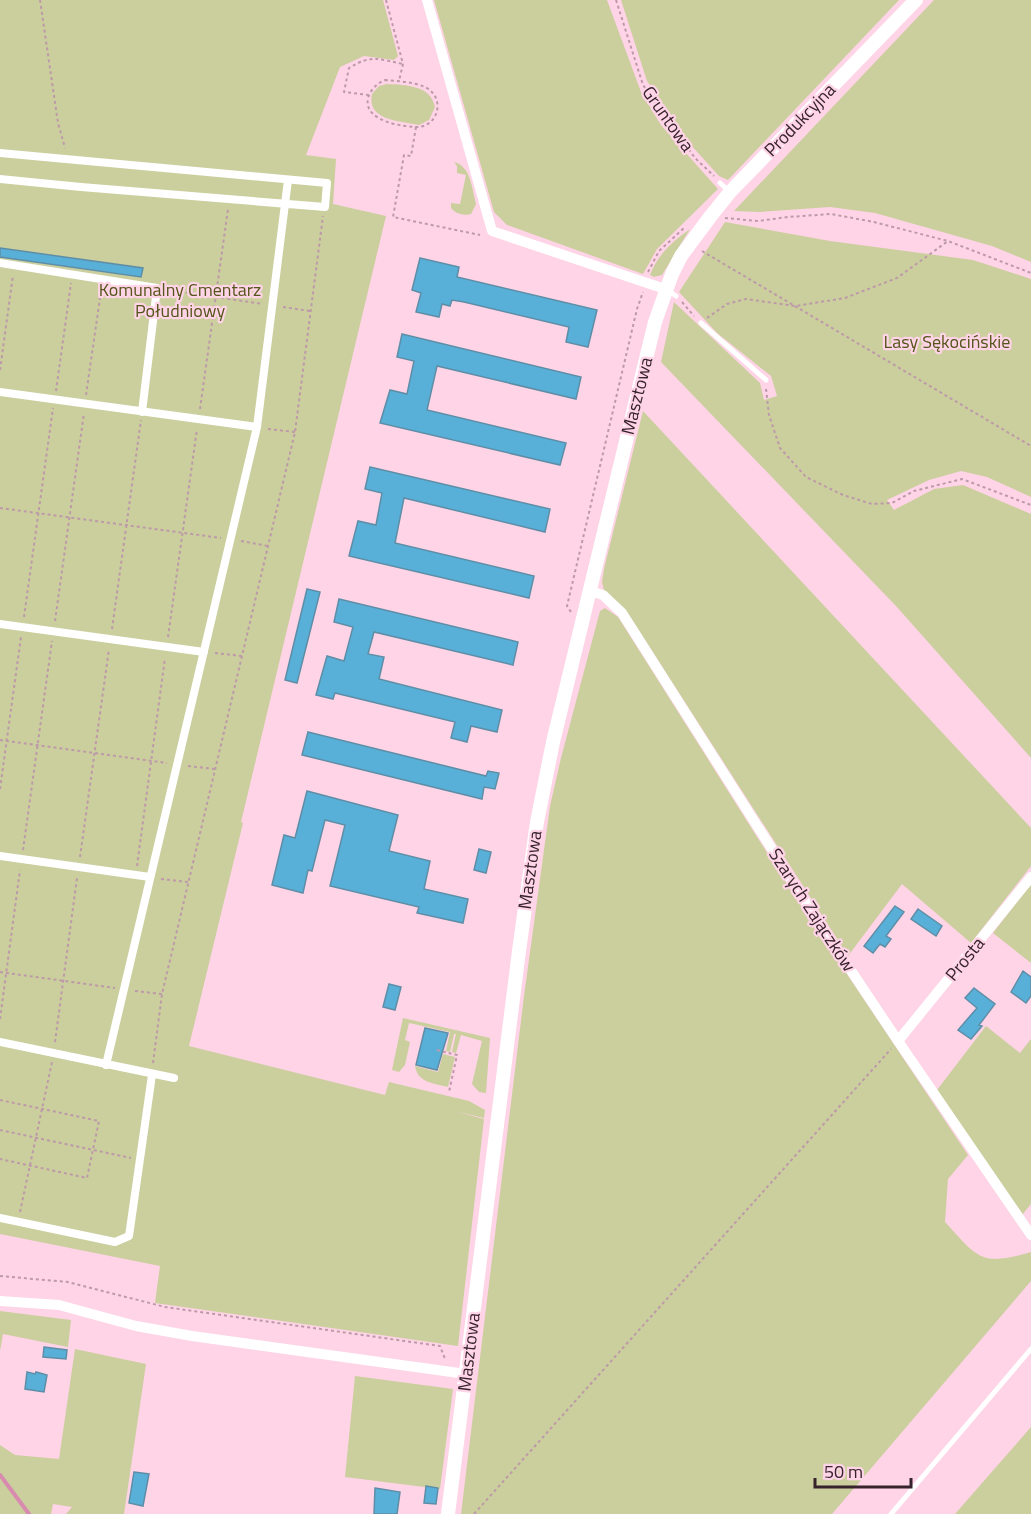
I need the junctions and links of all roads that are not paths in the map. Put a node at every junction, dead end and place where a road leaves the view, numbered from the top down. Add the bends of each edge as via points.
1 (427, 0) edge
2 (916, 0) edge
3 (0, 153) edge
4 (0, 179) edge
5 (288, 180) junction
6 (286, 204) junction
7 (690, 243) joint
8 (0, 263) edge
9 (671, 292) junction
10 (701, 323) road end
11 (765, 380) road end
12 (0, 392) edge
13 (142, 412) junction
14 (257, 427) junction
15 (590, 591) junction
16 (0, 624) edge
17 (204, 652) junction
18 (0, 856) edge
19 (150, 877) junction
20 (1031, 877) edge
21 (898, 1041) junction
22 (0, 1042) edge
23 (106, 1065) junction
24 (152, 1075) junction
25 (174, 1078) dead end
26 (0, 1218) edge
27 (1031, 1235) edge
28 (0, 1301) edge
29 (1031, 1349) edge
30 (466, 1374) junction
31 (448, 1514) edge
32 (891, 1514) edge

1 - 9 street via 492,231
2 - 7 street, Produkcyjna via 725,187 710,217
3 - 5 street
4 - 6 street
5 - 6 street
5 - 6 street via 327,183 325,207
6 - 14 street
7 - 9 street, Masztowa via 681,256
8 - 13 street via 157,288
9 - 15 street, Masztowa via 652,333
10 - 11 lane
12 - 13 street
13 - 14 street
14 - 17 street
15 - 21 street, Szarych Zajączków via 603,595 622,613
15 - 30 street, Masztowa via 533,843
16 - 17 street
17 - 19 street
18 - 19 street
19 - 23 street
20 - 21 street, Prosta
21 - 27 street, Szarych Zajączków
22 - 23 street
23 - 24 street
24 - 25 street
24 - 26 street via 129,1236 115,1242
28 - 30 street via 59,1305 192,1336
29 - 32 lane
30 - 31 street, Masztowa

